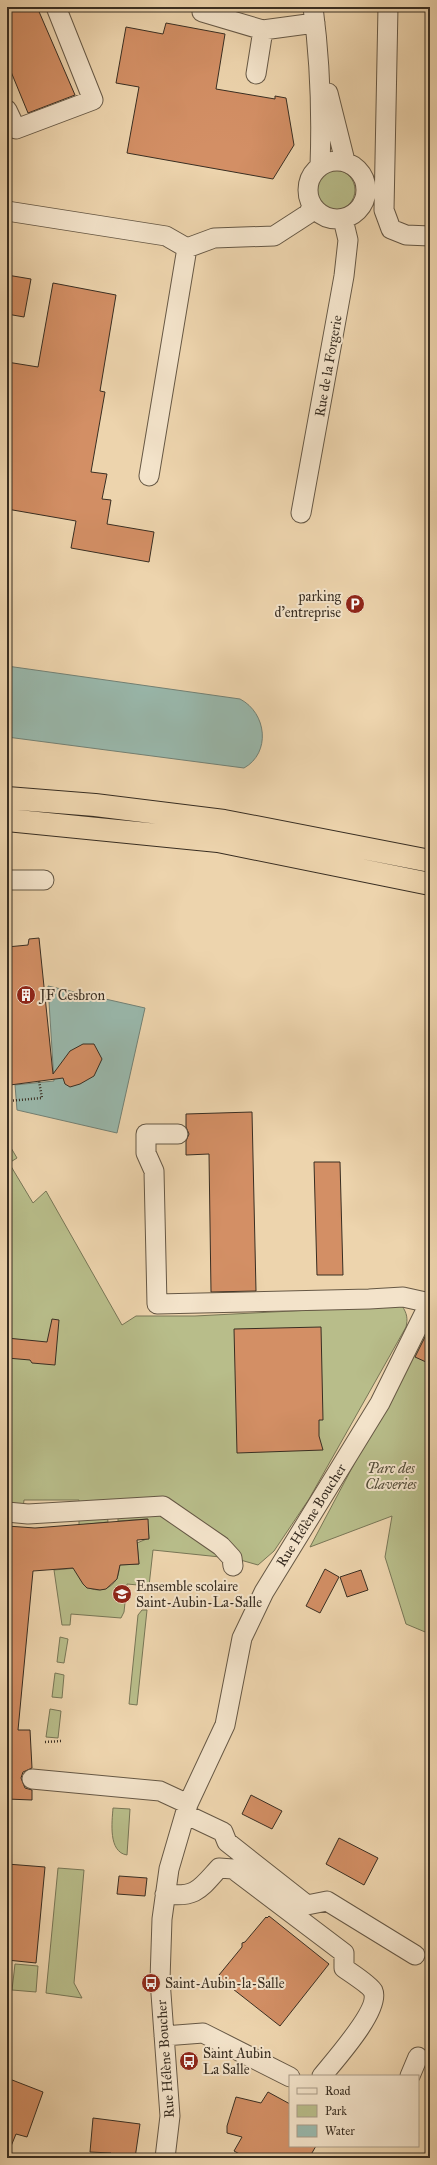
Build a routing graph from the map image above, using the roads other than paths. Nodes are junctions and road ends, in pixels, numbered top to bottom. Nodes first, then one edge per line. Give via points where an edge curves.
1 (56, 7) edge
2 (388, 7) edge
3 (202, 12) dead end
4 (314, 15) edge
5 (263, 30) junction
6 (320, 64) junction
7 (256, 74) dead end
8 (7, 110) edge
9 (345, 161) junction
10 (320, 166) junction
11 (365, 198) junction
12 (384, 205) junction
13 (312, 207) junction
14 (7, 212) edge
15 (343, 219) junction
16 (430, 236) edge
17 (187, 248) junction
18 (150, 476) dead end
19 (301, 513) dead end
20 (7, 798) edge
21 (7, 820) edge
22 (430, 861) edge
23 (7, 880) edge
24 (44, 880) dead end
25 (430, 884) edge
26 (178, 1134) dead end
27 (430, 1303) edge
28 (7, 1512) edge
29 (233, 1566) dead end
30 (32, 1778) dead end
31 (186, 1809) junction
32 (165, 1894) junction
33 (415, 1955) dead end
34 (164, 2036) junction
35 (418, 2057) dead end
36 (323, 2075) edge
37 (410, 2075) edge
38 (289, 2076) edge
39 (165, 2158) edge

1 - 8 street via 93,100 16,129
2 - 12 street
3 - 5 street
4 - 5 street
4 - 6 street
5 - 7 street
6 - 9 street
6 - 10 street
9 - 10 street via 332,160
9 - 11 street via 357,168 364,180
10 - 13 street via 312,174 307,185
11 - 12 street
11 - 15 street via 361,207 350,217
12 - 16 street via 391,229 406,235
13 - 15 street via 326,218
13 - 17 street via 308,214 274,236 214,238
14 - 17 street via 166,236
15 - 19 street, Rue de la Forgerie via 348,240 344,276
17 - 18 street
20 - 22 highway via 95,805 224,821
21 - 25 highway via 218,841
23 - 24 street
26 - 27 street via 146,1134 146,1153 154,1171 157,1304 403,1297
27 - 31 street, Rue Hélène Boucher via 382,1399 264,1592 242,1638 225,1725
28 - 29 street via 28,1514 162,1506 222,1546 232,1558
30 - 31 street via 160,1791
31 - 32 street, Rue Hélène Boucher via 169,1869
31 - 33 street via 223,1832 227,1842 307,1905 327,1901
32 - 34 street, Rue Hélène Boucher via 160,1972
32 - 36 street via 185,1896 195,1892 219,1868 233,1869 344,1953 344,1968 373,1990 375,1998 370,2014
34 - 38 street via 203,2033
34 - 39 street, Rue Hélène Boucher via 170,2116
35 - 37 street

